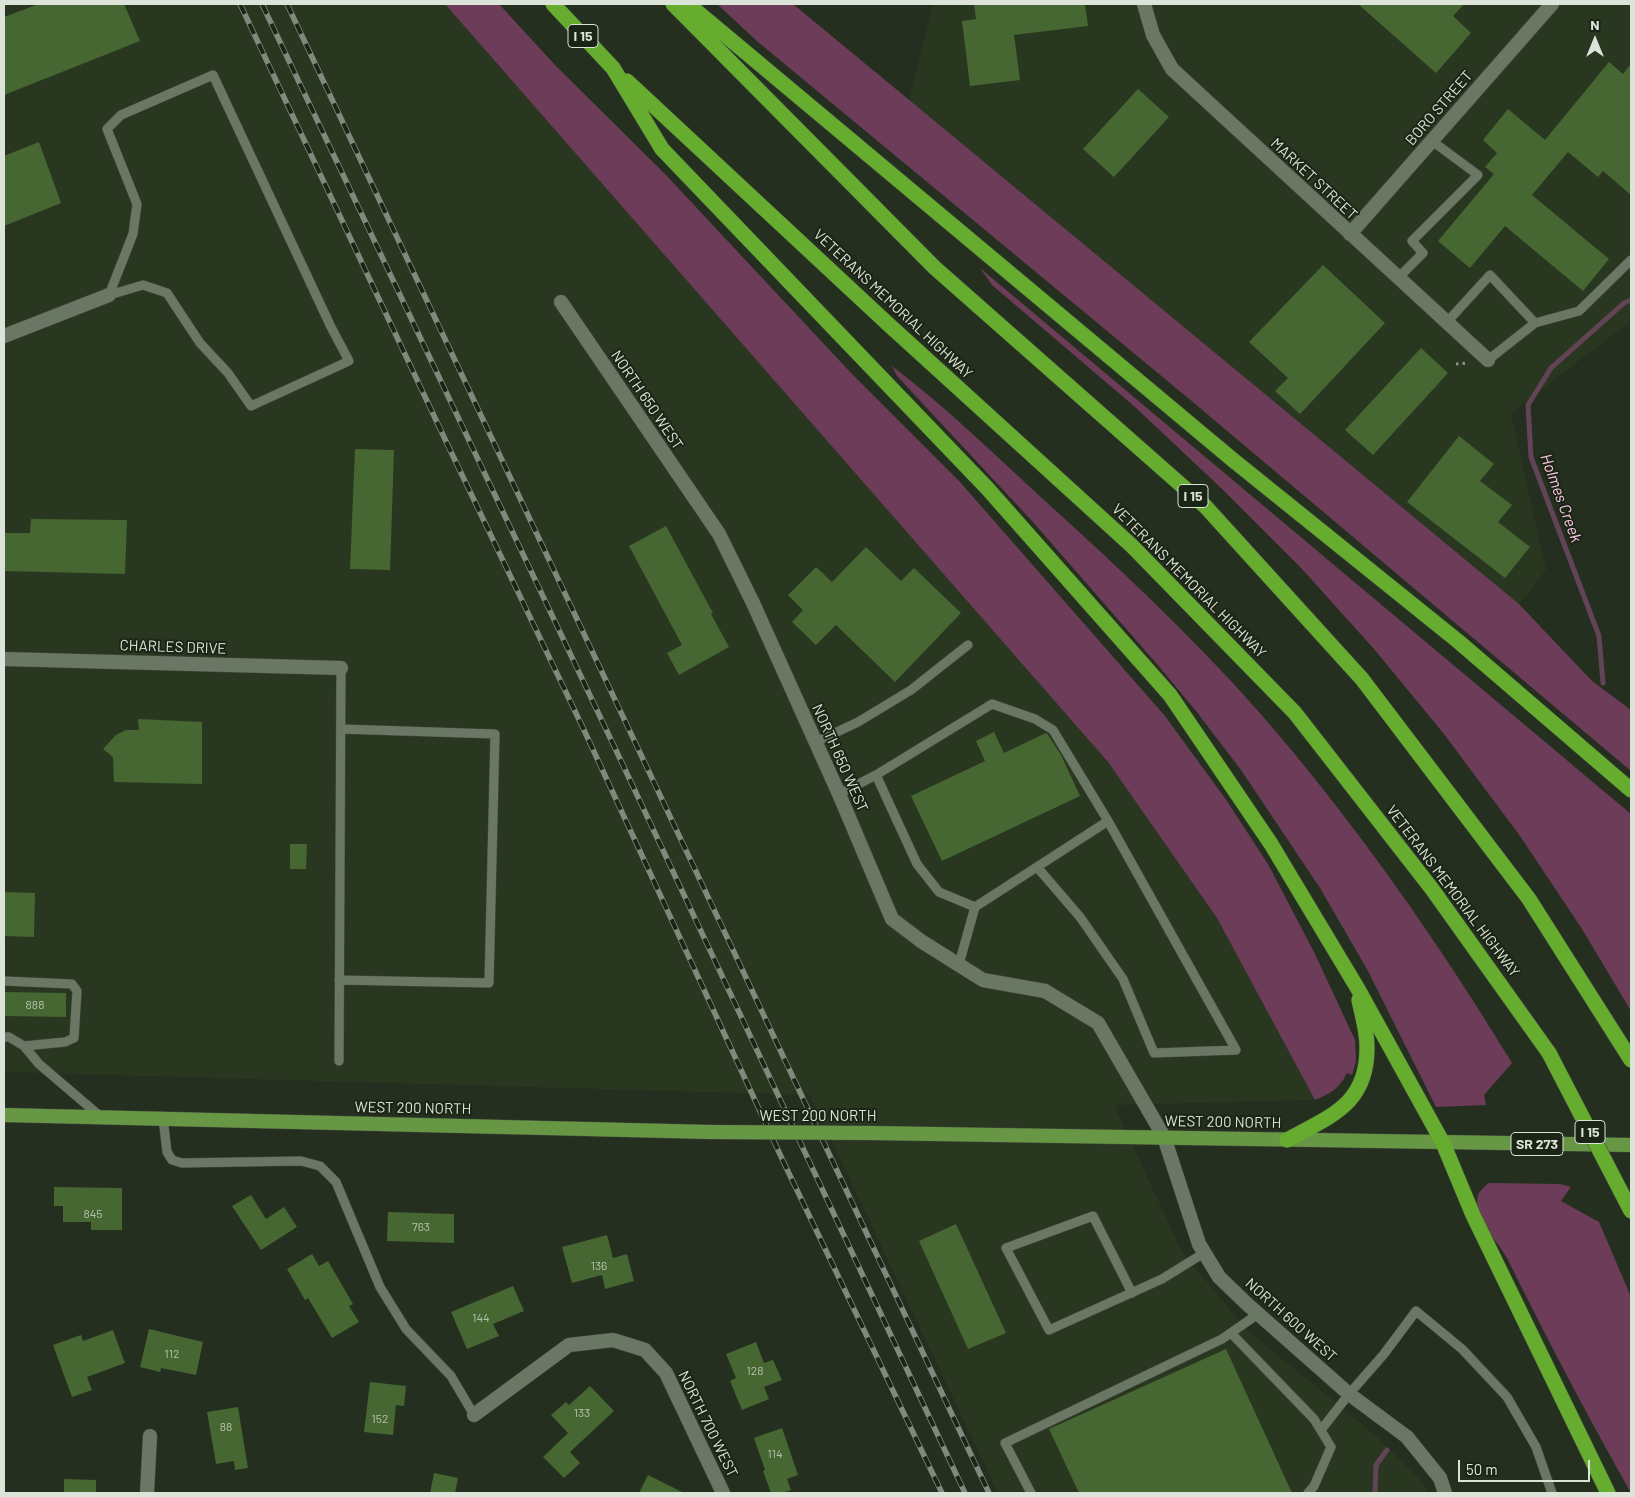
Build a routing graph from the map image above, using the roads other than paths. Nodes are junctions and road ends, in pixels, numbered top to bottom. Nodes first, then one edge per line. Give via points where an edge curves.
1 (553, 4) edge
2 (673, 4) edge
3 (688, 4) edge
4 (1144, 4) edge
5 (1552, 4) edge
6 (613, 68) junction
7 (1432, 141) junction
8 (1350, 234) junction
9 (1631, 260) edge
10 (1398, 278) junction
11 (109, 295) junction
12 (561, 302) dead end
13 (1447, 322) junction
14 (1534, 323) junction
15 (4, 336) edge
16 (1488, 360) joint
17 (968, 645) dead end
18 (4, 658) edge
19 (341, 668) joint
20 (341, 729) junction
21 (816, 742) junction
22 (876, 775) junction
23 (1631, 790) edge
24 (839, 794) junction
25 (1108, 821) junction
26 (1037, 867) junction
27 (974, 907) junction
28 (959, 964) junction
29 (339, 980) junction
30 (4, 981) edge
31 (1358, 989) junction
32 (4, 1037) edge
33 (24, 1046) junction
34 (1631, 1060) edge
35 (339, 1061) dead end
36 (4, 1115) edge
37 (101, 1117) junction
38 (163, 1118) junction
39 (1164, 1138) junction
40 (1287, 1140) junction
41 (1443, 1143) junction
42 (1631, 1145) edge
43 (1631, 1210) edge
44 (1204, 1253) junction
45 (1132, 1293) junction
46 (1258, 1314) junction
47 (1231, 1333) junction
48 (1350, 1394) junction
49 (474, 1414) joint
50 (1321, 1430) junction
51 (150, 1436) dead end
52 (147, 1493) edge
53 (723, 1493) edge
54 (1031, 1493) edge
55 (1308, 1493) edge
56 (1444, 1493) edge
57 (1552, 1493) edge
58 (1608, 1493) edge

1 - 6 highway, I 15
2 - 34 highway, I 15 via 934,267 1211,513 1362,679 1529,899
3 - 23 highway via 1233,460 1459,642
4 - 8 street, MARKET STREET via 1153,35 1172,69
5 - 7 street, BORO STREET
6 - 31 highway via 662,149 987,488 1170,695 1271,844
6 - 43 highway, VETERANS MEMORIAL HIGHWAY / I 15, bridge via 1132,546 1295,713 1432,889 1550,1053
7 - 8 street, BORO STREET
7 - 10 lane via 1478,175 1412,241 1423,253
8 - 10 street, MARKET STREET
9 - 14 lane via 1579,311
10 - 13 street, MARKET STREET
11 - 11 lane via 133,234 137,204 107,129 121,115 213,75 349,361 251,406 228,373 200,343 167,293 143,285
11 - 15 street
12 - 21 street, NORTH 650 WEST via 719,534
13 - 14 lane via 1490,275
13 - 16 street, MARKET STREET
14 - 16 lane
17 - 21 lane via 912,690
18 - 19 street, CHARLES DRIVE
19 - 20 lane
20 - 29 lane
20 - 29 lane via 495,734 490,983
21 - 24 street, NORTH 650 WEST
22 - 24 lane
22 - 25 lane via 992,704 1035,718 1053,730
22 - 27 lane via 917,864 939,892
24 - 28 street, NORTH 650 WEST via 892,919
25 - 26 lane
25 - 26 lane via 1236,1050 1154,1053 1122,979 1080,917
26 - 27 lane
27 - 28 lane
28 - 39 street, NORTH 650 WEST via 983,980 1044,991 1098,1023
29 - 35 lane
30 - 33 lane via 72,984 77,991 74,1038 65,1042
31 - 40 highway via 1367,1045 1366,1066 1360,1086 1353,1098 1336,1112
31 - 41 highway
32 - 33 lane
33 - 37 lane via 39,1064
36 - 37 main road, WEST 200 NORTH
37 - 38 main road, WEST 200 NORTH
38 - 39 main road, WEST 200 NORTH, bridge via 711,1132
38 - 49 lane via 167,1152 172,1160 301,1161 320,1166 336,1182 380,1287 406,1330 451,1376
39 - 40 main road, WEST 200 NORTH
39 - 44 street, NORTH 600 WEST
40 - 41 main road, WEST 200 NORTH
41 - 42 main road, WEST 200 NORTH / SR 273
41 - 58 highway via 1473,1215
44 - 45 lane
44 - 46 street, NORTH 600 WEST via 1219,1277
45 - 45 lane via 1049,1330 1006,1248 1093,1216
46 - 47 lane
46 - 48 street, NORTH 600 WEST
47 - 50 lane
47 - 54 lane via 1005,1442
48 - 50 lane
48 - 56 street, NORTH 600 WEST via 1407,1437 1440,1478
48 - 57 lane via 1416,1311 1462,1349 1507,1397 1536,1447
49 - 53 street, NORTH 700 WEST via 569,1345 613,1340 645,1350 666,1373
50 - 55 lane via 1331,1447
51 - 52 street

